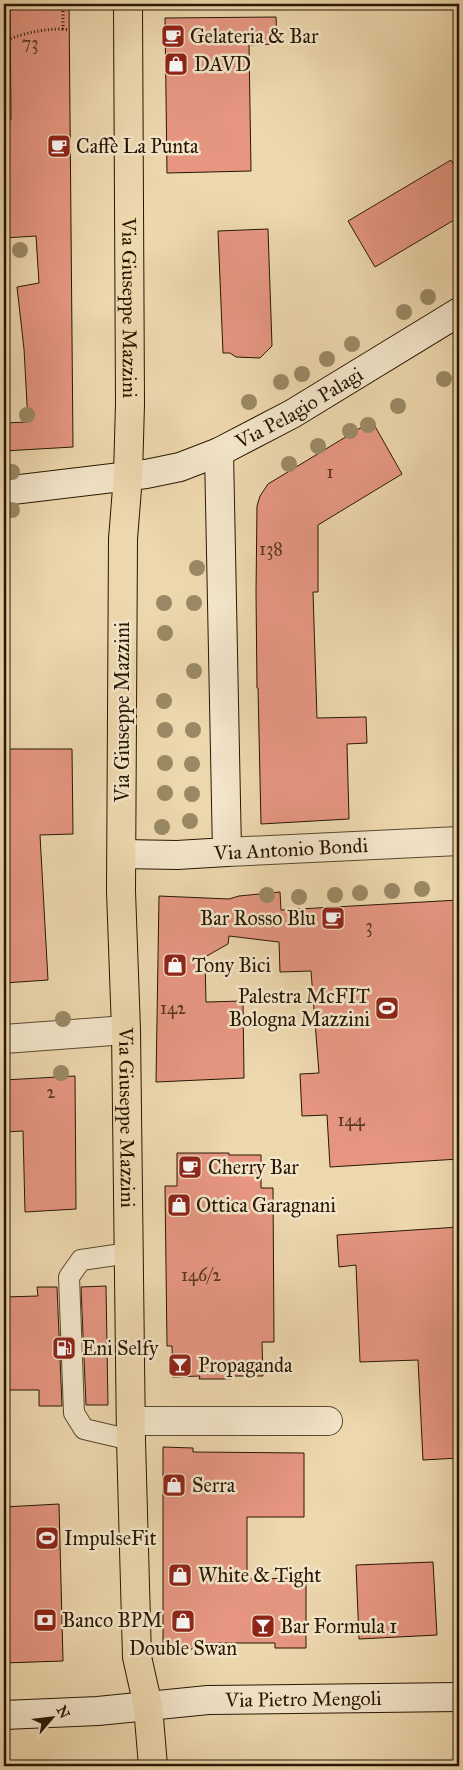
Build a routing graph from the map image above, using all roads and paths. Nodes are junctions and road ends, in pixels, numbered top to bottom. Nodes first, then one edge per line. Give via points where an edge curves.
1 (63, 4) edge
2 (128, 4) edge
3 (64, 29) junction
4 (70, 30) dead end
5 (4, 41) edge
6 (459, 312) edge
7 (219, 452) junction
8 (128, 476) junction
9 (4, 492) edge
10 (459, 841) edge
11 (227, 852) junction
12 (122, 854) junction
13 (126, 1030) junction
14 (4, 1039) edge
15 (129, 1253) junction
16 (328, 1421) dead end
17 (131, 1431) junction
18 (459, 1697) edge
19 (148, 1706) junction
20 (4, 1715) edge
21 (153, 1766) edge

1 - 3 path
2 - 8 main road, Via Giuseppe Mazzini
3 - 4 path
3 - 5 path via 42,30
6 - 7 street, Via Pelagio Palagi via 292,414
7 - 8 street, Via Pelagio Palagi via 180,467
7 - 11 street
8 - 9 street, Via Pelagio Palagi
8 - 12 main road, Via Giuseppe Mazzini via 123,539
10 - 11 street, Via Antonio Bondi
11 - 12 street, Via Antonio Bondi
12 - 13 main road, Via Giuseppe Mazzini
13 - 14 street
13 - 15 main road, Via Giuseppe Mazzini
15 - 17 main road, Via Giuseppe Mazzini
15 - 17 lane via 80,1260 69,1277 74,1413 84,1429
16 - 17 street
17 - 19 main road, Via Giuseppe Mazzini via 136,1657
18 - 19 street, Via Pietro Mengoli via 208,1700
19 - 20 street, Via Pietro Mengoli
19 - 21 main road, Via Giuseppe Mazzini

